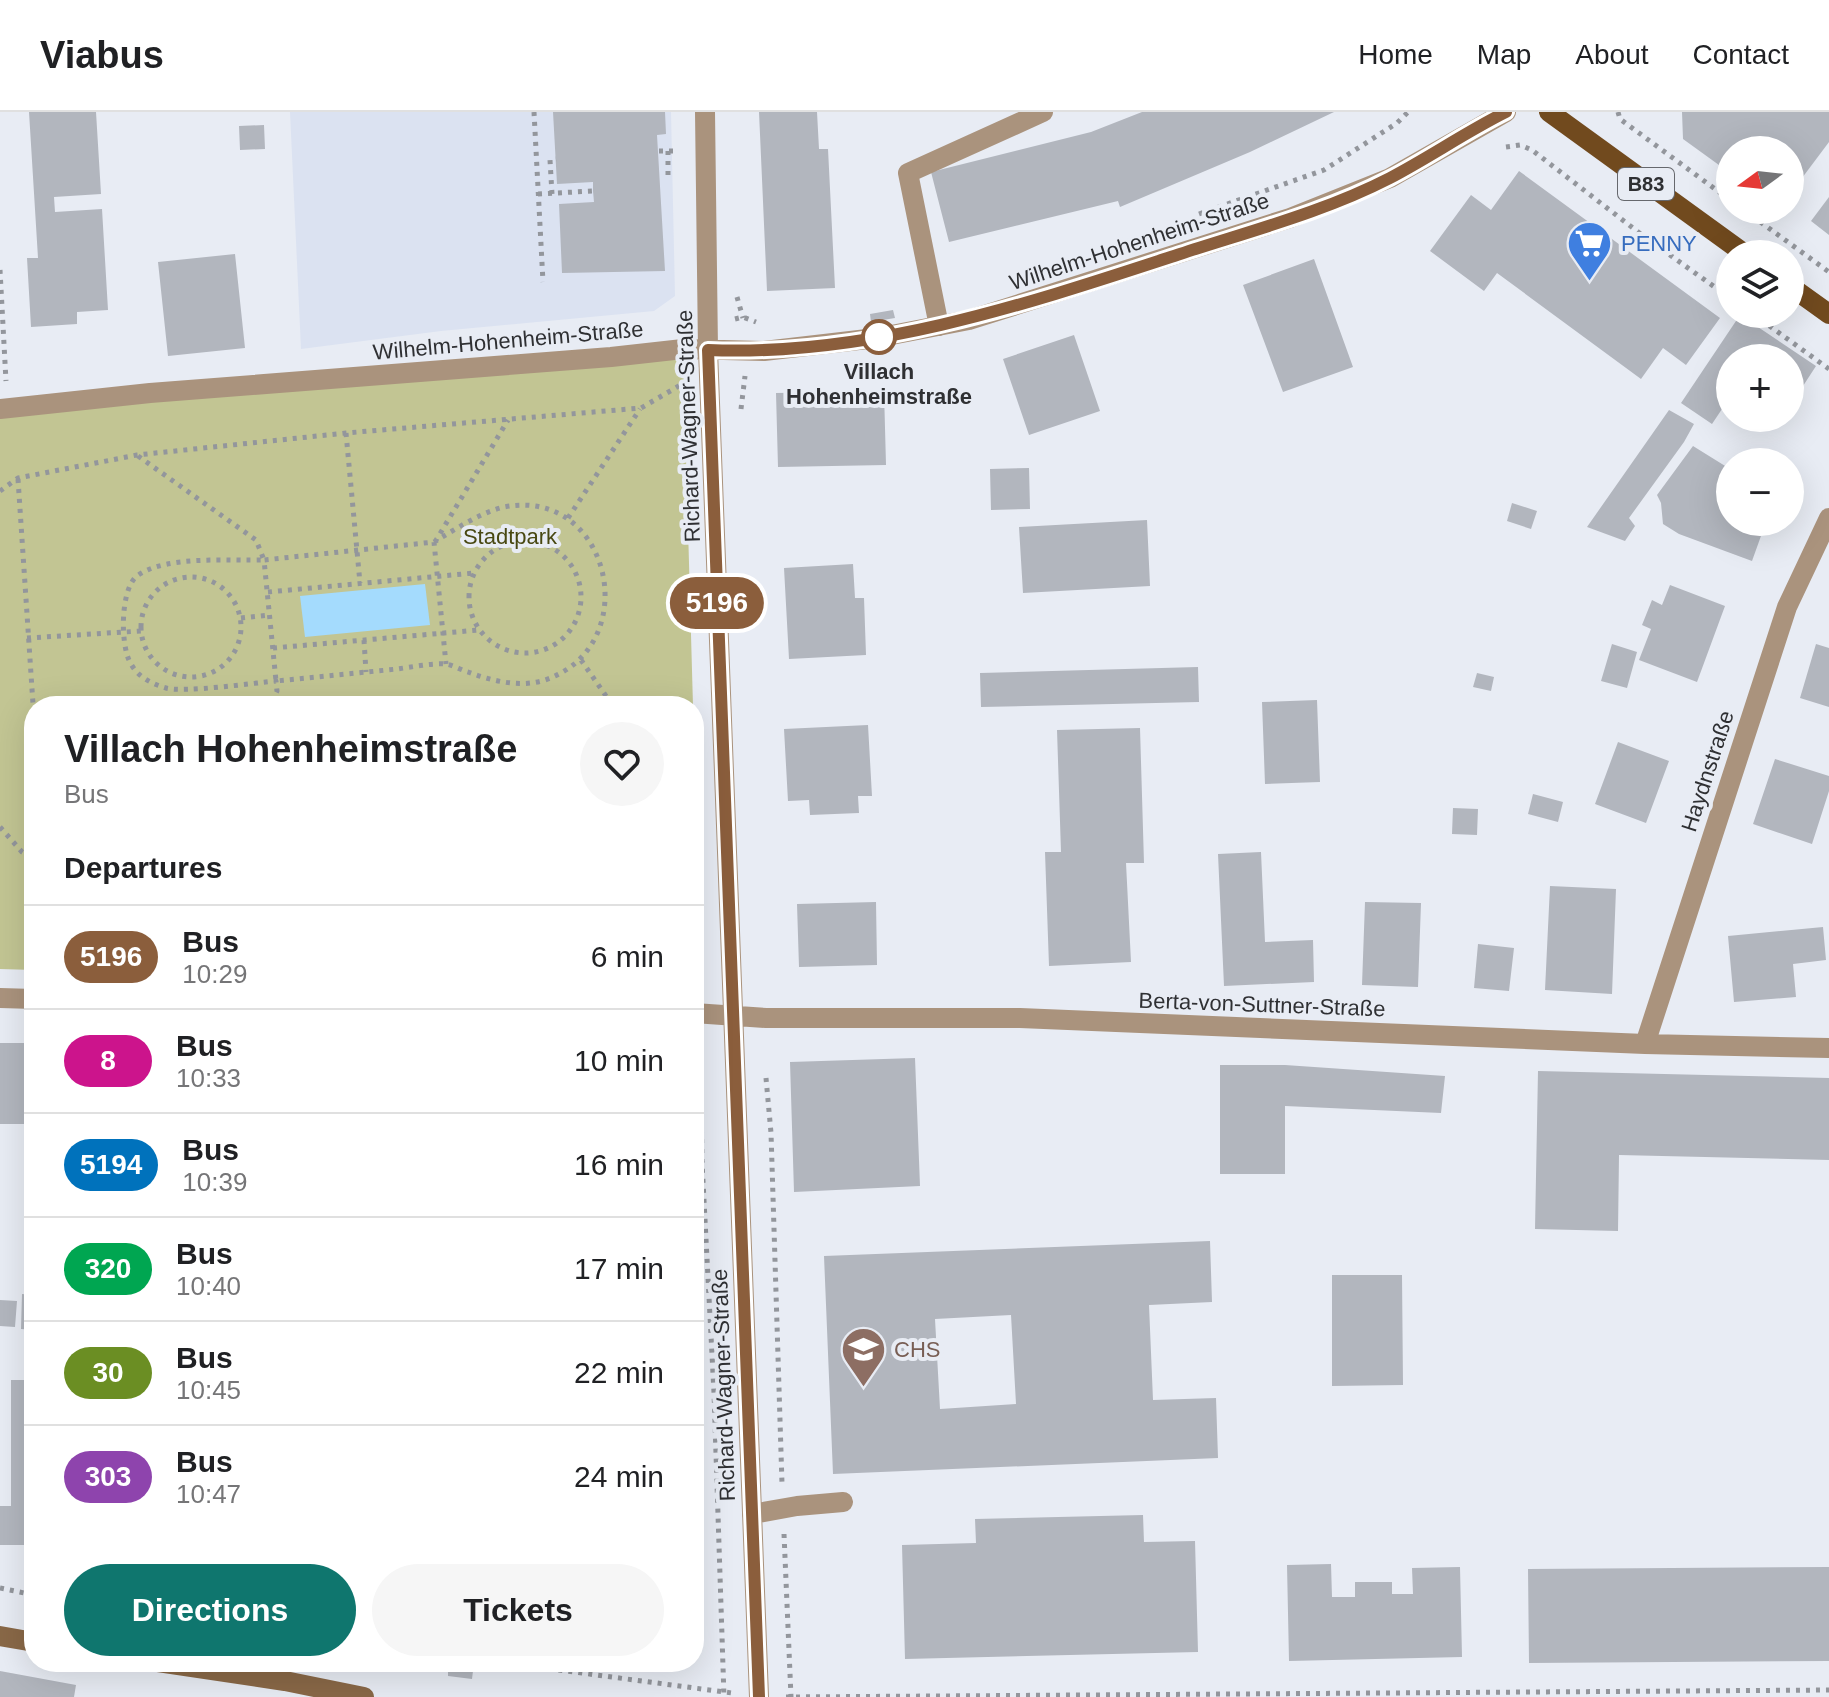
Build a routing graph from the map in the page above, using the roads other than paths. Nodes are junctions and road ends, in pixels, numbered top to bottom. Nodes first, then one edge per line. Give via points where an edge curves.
1 (705, 112) edge
2 (1043, 112) edge
3 (1506, 112) edge
4 (1549, 112) edge
5 (1726, 240) edge
6 (1804, 296) edge
7 (1829, 314) edge
8 (939, 326) junction
9 (708, 350) junction
10 (0, 409) edge
11 (1829, 518) edge
12 (0, 998) edge
13 (24, 999) edge
14 (704, 1013) edge
15 (733, 1014) junction
16 (1645, 1044) junction
17 (1829, 1048) edge
18 (843, 1502) dead end
19 (752, 1514) junction
20 (0, 1636) edge
21 (24, 1640) edge
22 (248, 1672) edge
23 (364, 1697) edge
24 (759, 1697) edge

1 - 9 street, Richard-Wagner-Straße
2 - 8 street via 908,173
3 - 8 street, Wilhelm-Hohenheim-Straße via 1390,178 1290,218
4 - 5 main road, B83
6 - 7 main road
8 - 9 street, Wilhelm-Hohenheim-Straße via 764,351
9 - 10 street, Wilhelm-Hohenheim-Straße
9 - 15 street, Richard-Wagner-Straße
11 - 16 street, Haydnstraße via 1787,607
12 - 13 street
14 - 15 street, Berta-von-Suttner-Straße
15 - 16 street, Berta-von-Suttner-Straße via 1020,1018
15 - 19 street, Richard-Wagner-Straße
16 - 17 street, Berta-von-Suttner-Straße
18 - 19 street
19 - 24 street, Richard-Wagner-Straße
20 - 21 street
22 - 23 street

